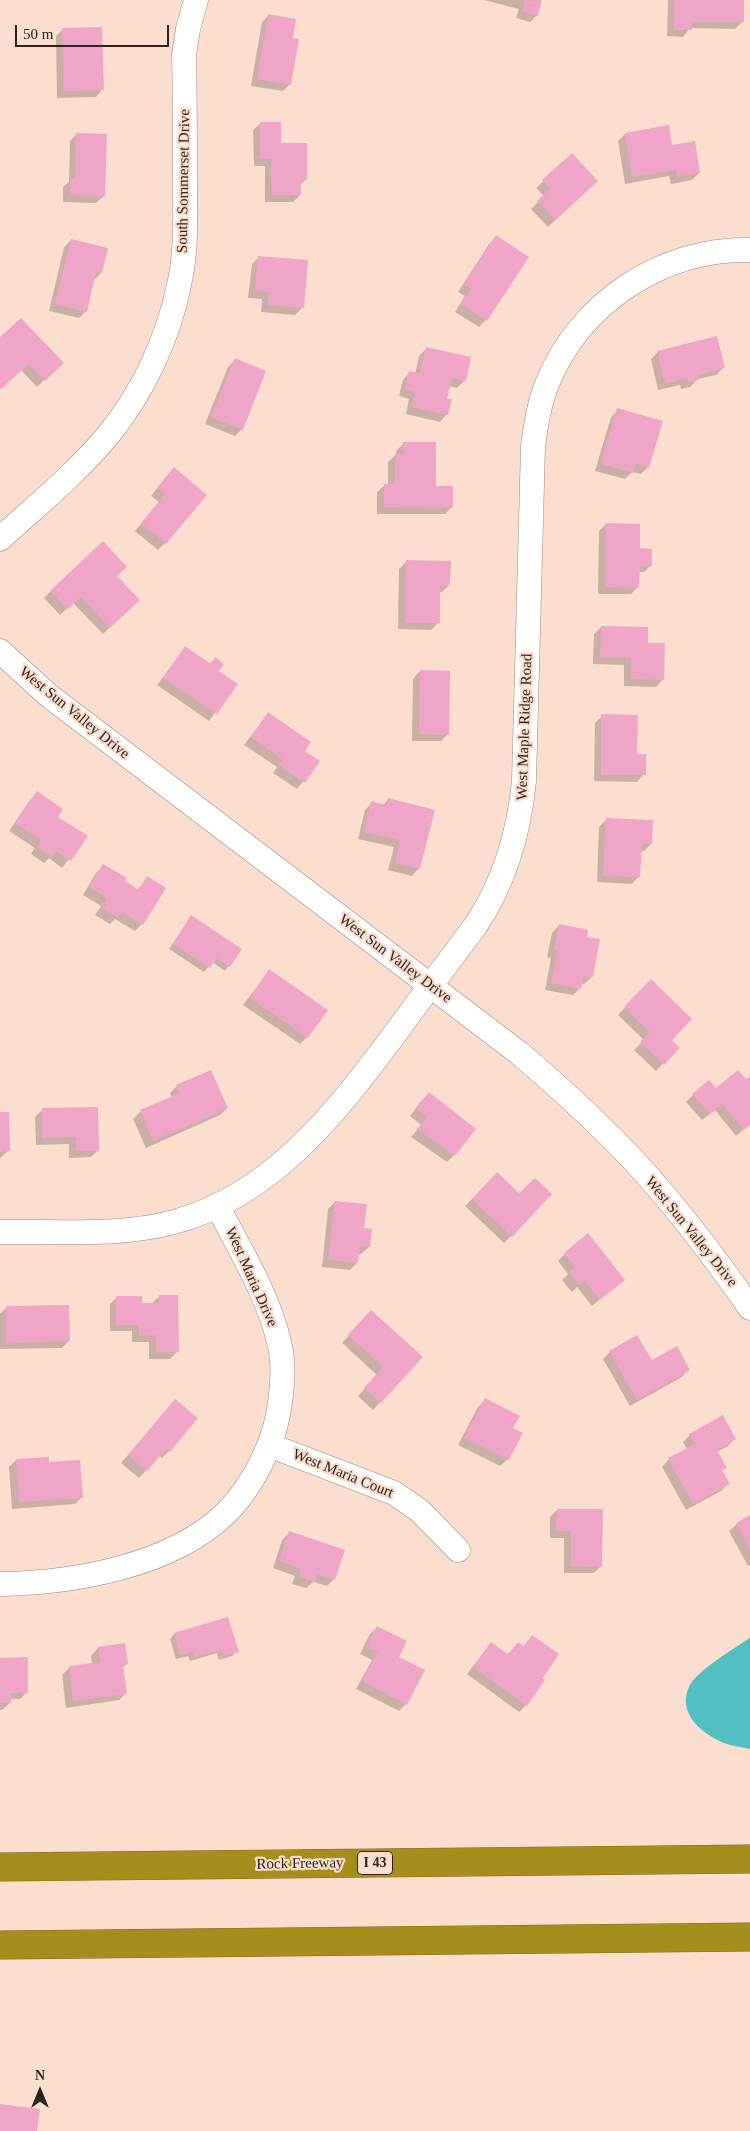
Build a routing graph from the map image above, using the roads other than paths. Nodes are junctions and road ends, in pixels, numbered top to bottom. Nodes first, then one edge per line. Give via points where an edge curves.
1 (196, 0) edge
2 (750, 250) edge
3 (0, 539) edge
4 (0, 651) edge
5 (430, 985) junction
6 (217, 1205) junction
7 (0, 1232) edge
8 (750, 1308) edge
9 (269, 1445) junction
10 (458, 1550) dead end
11 (0, 1584) edge
12 (750, 1859) edge
13 (0, 1867) edge
14 (750, 1937) edge
15 (0, 1945) edge

1 - 3 street, South Sommerset Drive via 184,55 185,241 179,285 167,329 153,364 109,434
2 - 5 street, West Maple Ridge Road via 700,254 674,262 650,272 614,295 582,327 547,384 533,446 522,810 511,855 489,906
4 - 5 street, West Sun Valley Drive via 48,695
5 - 6 street, West Maple Ridge Road via 361,1079 308,1141 261,1179
5 - 8 street, West Sun Valley Drive via 519,1053 616,1141 685,1220
6 - 7 street, West Maple Ridge Road via 175,1222 150,1227 106,1231
6 - 9 street, West Maria Drive via 270,1311 280,1348 282,1387 277,1425
9 - 10 street, West Maria Court via 394,1493 420,1511
9 - 11 street, West Maria Drive via 250,1484 226,1513 190,1540 139,1562 83,1578
12 - 13 highway, Rock Freeway / I 43
14 - 15 highway

